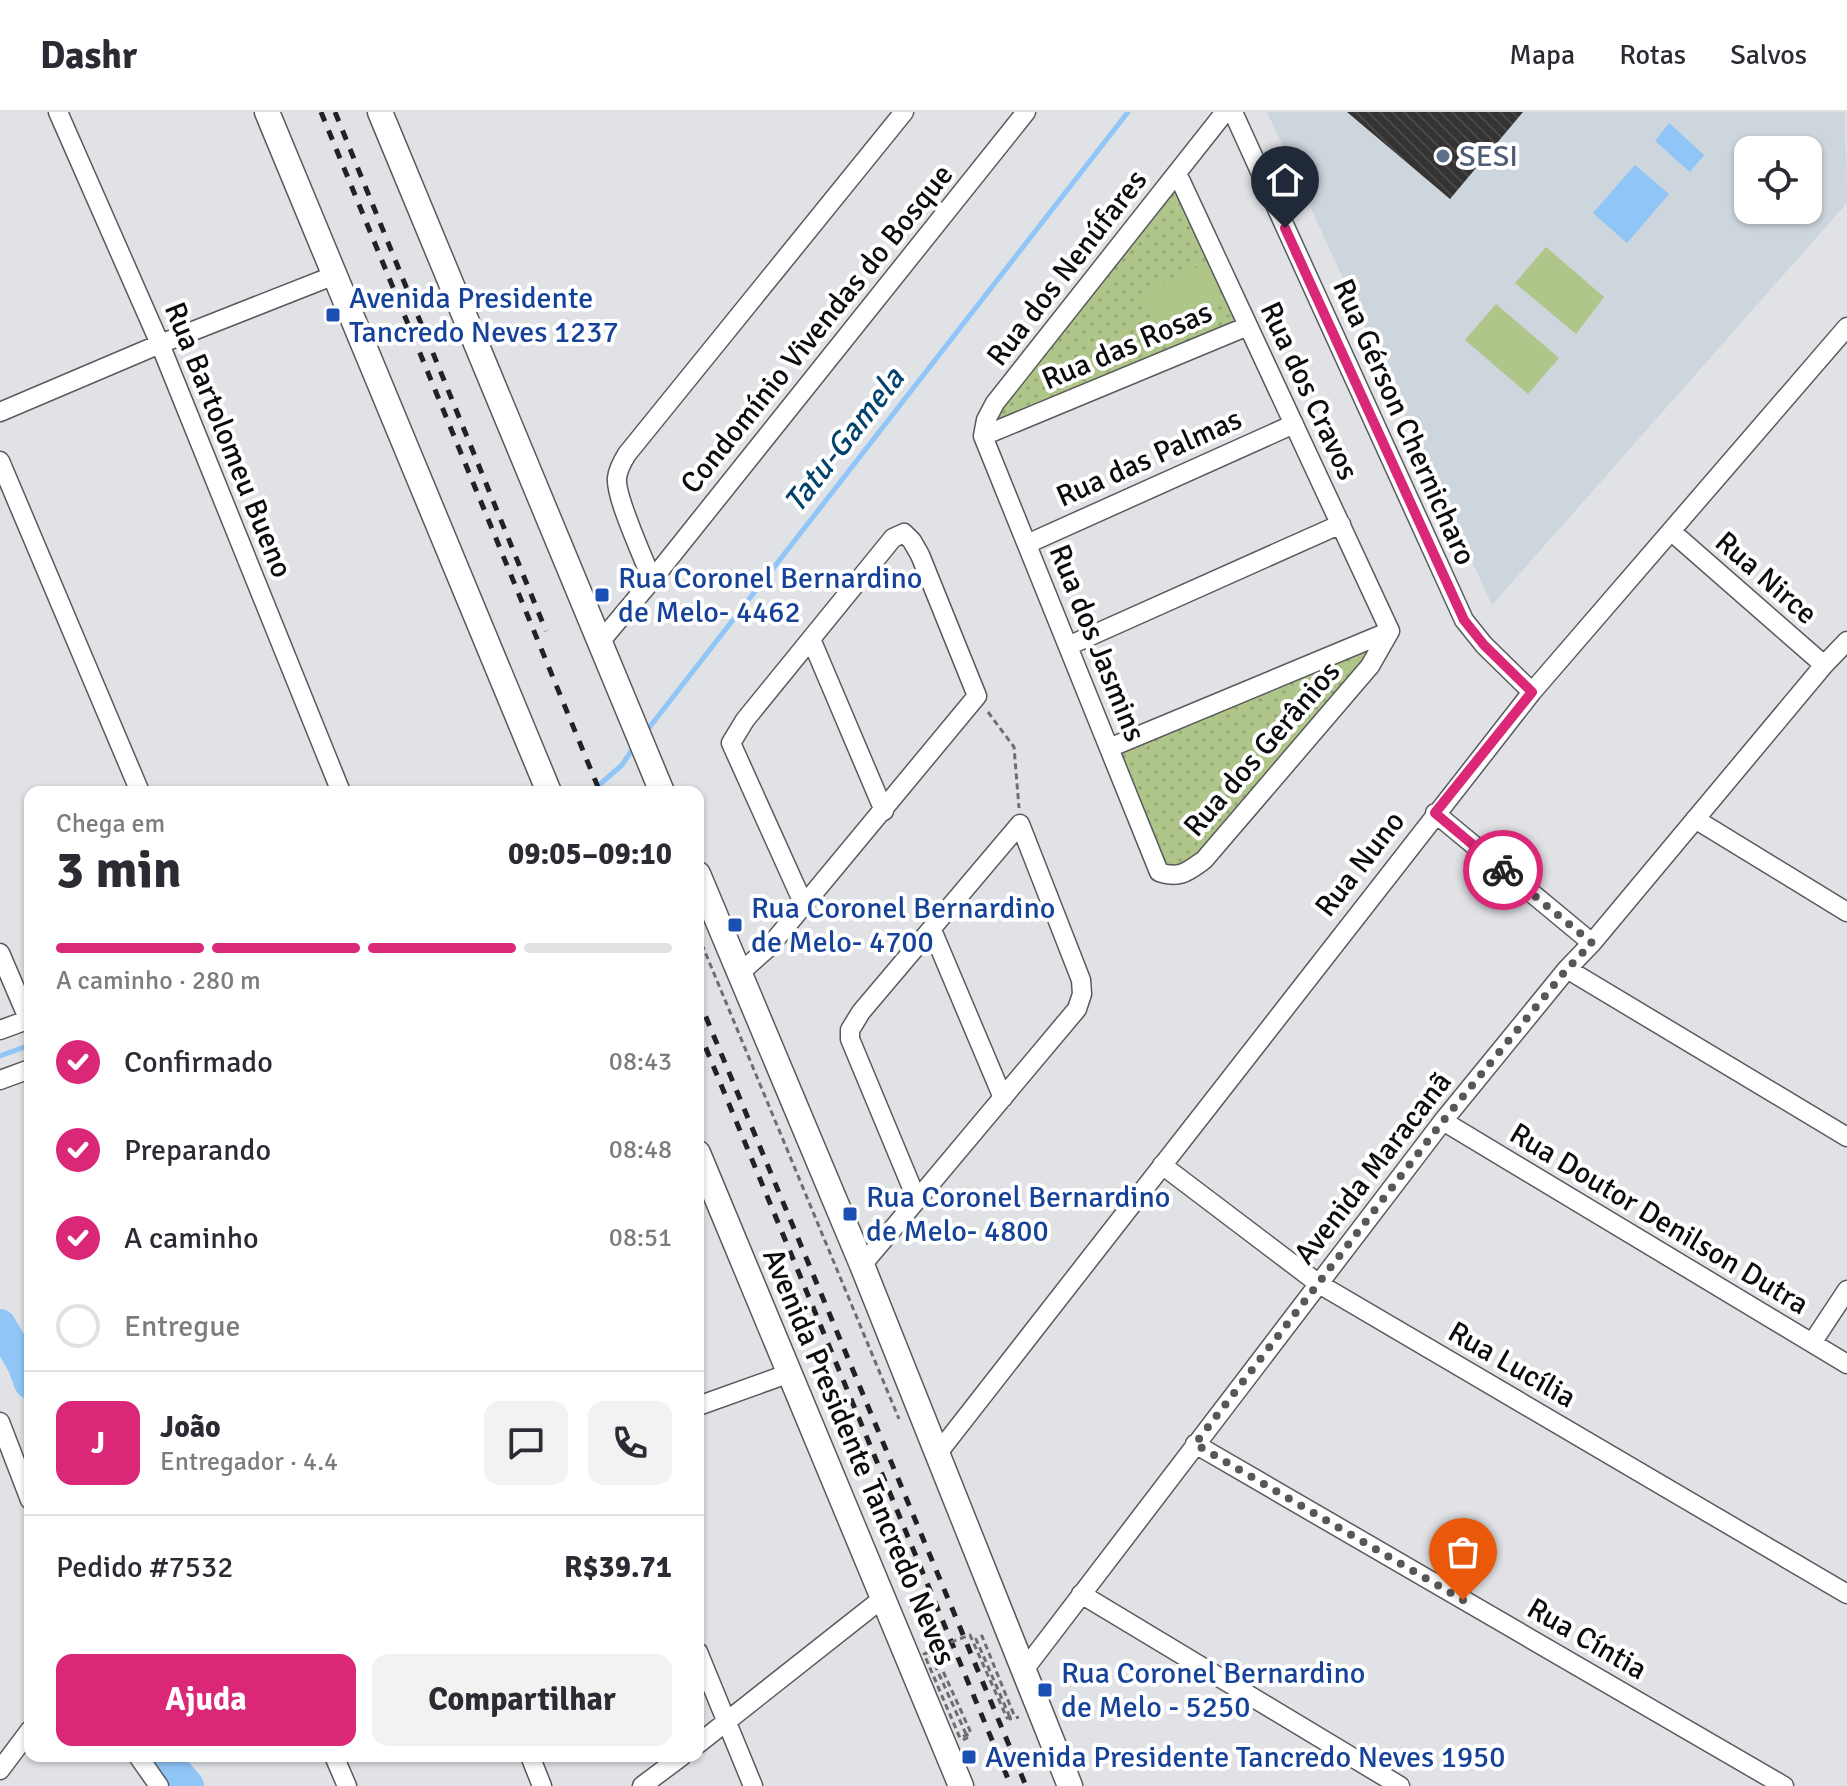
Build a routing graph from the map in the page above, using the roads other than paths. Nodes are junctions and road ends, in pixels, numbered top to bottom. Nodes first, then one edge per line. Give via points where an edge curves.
1 (58, 112) edge
2 (267, 112) edge
3 (380, 112) edge
4 (904, 112) edge
5 (1026, 112) edge
6 (1225, 112) edge
7 (1233, 112) edge
8 (1177, 173) junction
9 (335, 275) junction
10 (1248, 326) junction
11 (1847, 327) edge
12 (160, 344) junction
13 (0, 412) edge
14 (1294, 424) junction
15 (983, 436) junction
16 (0, 461) edge
17 (1341, 524) junction
18 (1672, 532) junction
19 (1027, 544) junction
20 (652, 580) junction
21 (1390, 631) junction
22 (811, 639) junction
23 (600, 642) junction
24 (1846, 642) edge
25 (1068, 646) junction
26 (1824, 665) junction
27 (1532, 692) junction
28 (1109, 748) junction
29 (137, 786) edge
30 (339, 786) edge
31 (547, 786) edge
32 (659, 786) edge
33 (884, 811) junction
34 (1435, 813) junction
35 (1695, 819) junction
36 (1159, 872) joint
37 (704, 888) edge
38 (804, 905) junction
39 (1847, 912) edge
40 (932, 930) junction
41 (1592, 943) junction
42 (0, 953) edge
43 (1567, 969) junction
44 (741, 972) junction
45 (24, 1008) edge
46 (24, 1022) edge
47 (0, 1030) edge
48 (24, 1071) edge
49 (0, 1080) edge
50 (1003, 1098) junction
51 (1443, 1121) junction
52 (1847, 1137) edge
53 (1162, 1165) junction
54 (704, 1167) edge
55 (917, 1200) junction
56 (862, 1265) junction
57 (1319, 1284) junction
58 (1847, 1290) edge
59 (1812, 1343) junction
60 (1847, 1364) edge
61 (790, 1373) junction
62 (704, 1404) edge
63 (2, 1435) edge
64 (1195, 1444) junction
65 (938, 1453) junction
66 (24, 1486) edge
67 (1081, 1594) junction
68 (1847, 1594) edge
69 (883, 1598) junction
70 (704, 1667) edge
71 (1024, 1670) junction
72 (727, 1723) junction
73 (24, 1738) edge
74 (704, 1740) edge
75 (142, 1762) edge
76 (337, 1762) edge
77 (532, 1762) edge
78 (674, 1762) edge
79 (0, 1770) edge
80 (159, 1786) edge
81 (347, 1786) edge
82 (542, 1786) edge
83 (642, 1786) edge
84 (753, 1786) edge
85 (961, 1786) edge
86 (1070, 1786) edge
87 (1400, 1786) edge
88 (1784, 1786) edge

1 - 12 street, Rua Bartolomeu Bueno
2 - 9 main road
3 - 23 main road
4 - 20 street via 619,468 621,498
5 - 20 street, Condomínio Vivendas do Bosque
6 - 8 street, Rua dos Nenúfares
7 - 27 street, Rua Gérson Chernicharo via 1464,620
8 - 10 street, Rua dos Cravos
8 - 15 street, Rua dos Nenúfares via 995,403
9 - 12 street
9 - 31 main road
10 - 14 street, Rua dos Cravos
10 - 15 street, Rua das Rosas
11 - 18 street, Rua Nuno
12 - 13 street
12 - 30 street, Rua Bartolomeu Bueno
14 - 17 street, Rua dos Cravos
14 - 19 street, Rua das Palmas
15 - 19 street, Rua dos Jasmins
16 - 29 street
17 - 21 street, Rua dos Cravos
17 - 25 street
18 - 26 street, Rua Nirce
18 - 27 street, Rua Nuno
19 - 25 street, Rua dos Jasmins
20 - 23 street, Condomínio Vivendas do Bosque
21 - 28 street
21 - 36 street, Rua dos Gerânios via 1370,666 1204,860 1172,877
22 - 33 street
22 - 33 street via 885,547 904,533 912,541 977,696
22 - 38 street via 731,743
23 - 32 main road
24 - 26 street, Avenida Maracanã
25 - 28 street, Rua dos Jasmins
26 - 35 street, Avenida Maracanã
27 - 34 street, Rua Nuno
28 - 36 street, Rua dos Jasmins
33 - 38 street
34 - 41 street
34 - 53 street, Rua Nuno
35 - 39 street
35 - 41 street, Avenida Maracanã
37 - 44 main road
38 - 44 street
40 - 50 street
40 - 50 street via 1020,824 1082,994 1077,1009
40 - 55 street via 850,1030
41 - 43 street, Avenida Maracanã
42 - 45 street
43 - 51 street, Avenida Maracanã
43 - 52 street
44 - 56 main road
46 - 47 street
48 - 49 street
50 - 55 street
51 - 57 street, Avenida Maracanã
51 - 59 street, Rua Doutor Denilson Dutra
53 - 57 street, Rua Lucília
53 - 65 street, Rua Nuno
54 - 61 main road, Avenida Presidente Tancredo Neves
55 - 56 street
56 - 65 main road
57 - 64 street, Avenida Maracanã
57 - 68 street, Rua Lucília
58 - 59 street
59 - 60 street, Rua Doutor Denilson Dutra
61 - 62 street
61 - 69 main road, Avenida Presidente Tancredo Neves
63 - 66 street
64 - 67 street, Avenida Maracanã
64 - 88 street, Rua Cíntia
65 - 71 main road
67 - 71 street, Avenida Maracanã
67 - 87 street
69 - 72 street
69 - 85 main road, Avenida Presidente Tancredo Neves
70 - 72 street
71 - 86 main road
72 - 74 street
72 - 84 street
73 - 79 street
75 - 80 street
76 - 81 street
77 - 82 street
78 - 83 street

